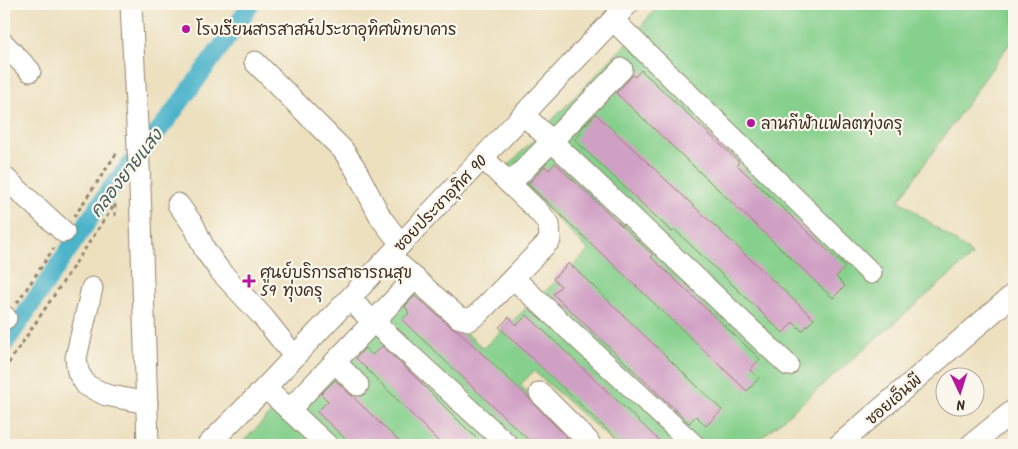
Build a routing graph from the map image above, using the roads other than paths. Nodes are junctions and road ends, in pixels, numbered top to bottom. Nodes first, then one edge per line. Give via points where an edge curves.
1 (131, 4) edge
2 (618, 10) edge
3 (4, 44) edge
4 (255, 62) dead end
5 (622, 70) dead end
6 (30, 71) dead end
7 (524, 115) junction
8 (552, 142) junction
9 (483, 158) junction
10 (4, 177) edge
11 (510, 184) junction
12 (178, 204) dead end
13 (64, 232) dead end
14 (395, 250) junction
15 (871, 273) dead end
16 (415, 278) junction
17 (513, 278) junction
18 (92, 288) dead end
19 (1014, 294) edge
20 (350, 299) junction
21 (374, 321) junction
22 (295, 357) junction
23 (334, 362) junction
24 (788, 365) dead end
25 (358, 385) dead end
26 (266, 388) junction
27 (540, 393) dead end
28 (146, 403) junction
29 (289, 410) junction
30 (1014, 410) edge
31 (148, 445) edge
32 (208, 445) edge
33 (327, 445) edge
34 (508, 445) edge
35 (590, 445) edge
36 (694, 445) edge
37 (840, 445) edge
38 (972, 445) edge

1 - 28 street
2 - 7 street, ซอยประชาอุทิศ 90
2 - 15 street
3 - 6 street
4 - 14 street via 343,150
5 - 8 street
7 - 8 street
7 - 9 street, ซอยประชาอุทิศ 90
8 - 11 street
8 - 24 street
9 - 11 street
9 - 14 street, ซอยประชาอุทิศ 90
10 - 13 street
11 - 17 street via 550,224 550,240
12 - 22 street via 220,271
14 - 16 street
14 - 20 street, ซอยประชาอุทิศ 90
16 - 17 street via 458,317 469,320
16 - 21 street
17 - 36 street
18 - 28 street via 76,358 78,372 86,385 106,395
19 - 37 street, ซอยเอ็นพี
20 - 21 street
20 - 22 street, ซอยประชาอุทิศ 90
21 - 23 street
21 - 34 street
22 - 26 street, ซอยประชาอุทิศ 90
23 - 25 street
23 - 29 street
26 - 29 street
26 - 32 street, ซอยประชาอุทิศ 90
27 - 35 street
28 - 31 street
29 - 33 street
30 - 38 street

